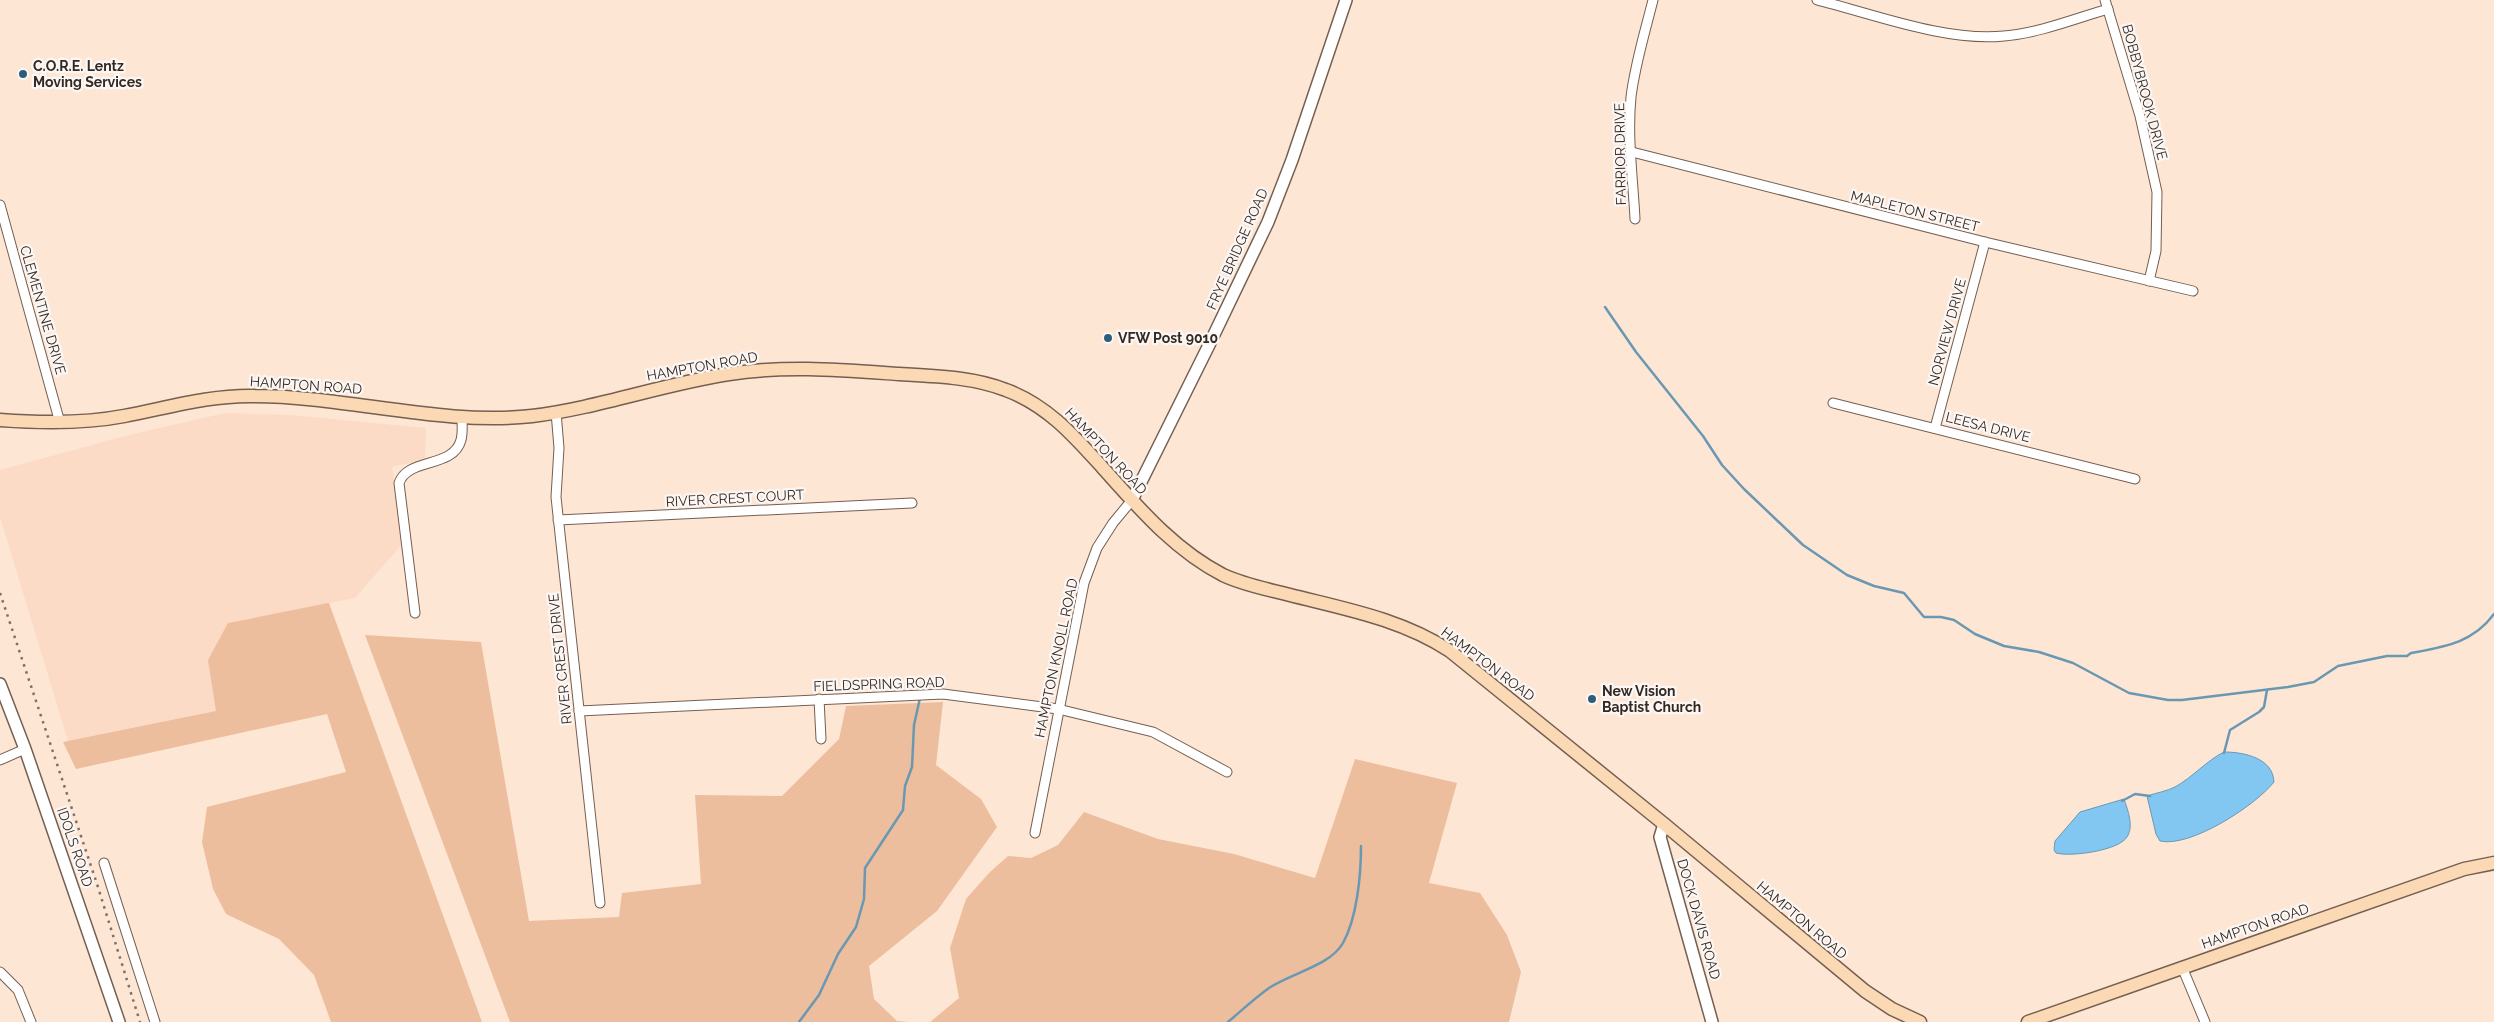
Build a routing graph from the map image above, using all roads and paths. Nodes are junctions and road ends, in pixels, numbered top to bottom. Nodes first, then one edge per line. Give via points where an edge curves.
1 (1346, 0) edge
2 (1653, 0) edge
3 (1817, 0) edge
4 (1851, 4) edge
5 (2107, 5) edge
6 (1632, 152) junction
7 (0, 206) edge
8 (1635, 219) dead end
9 (1984, 242) junction
10 (2149, 281) junction
11 (2193, 291) dead end
12 (1833, 403) dead end
13 (556, 412) junction
14 (462, 416) junction
15 (0, 420) edge
16 (60, 422) junction
17 (1936, 428) junction
18 (2135, 479) dead end
19 (1132, 500) junction
20 (912, 503) dead end
21 (558, 520) junction
22 (415, 613) dead end
23 (0, 684) edge
24 (819, 699) junction
25 (1058, 709) junction
26 (579, 711) junction
27 (821, 739) dead end
28 (25, 749) junction
29 (0, 760) edge
30 (1227, 772) dead end
31 (1664, 824) junction
32 (1035, 833) dead end
33 (104, 863) dead end
34 (2494, 863) edge
35 (600, 903) dead end
36 (2182, 967) junction
37 (0, 972) edge
38 (31, 1022) edge
39 (119, 1022) edge
40 (155, 1022) edge
41 (1712, 1022) edge
42 (1920, 1022) edge
43 (2028, 1022) edge
44 (2205, 1022) edge

1 - 19 street, FRYE BRIDGE ROAD via 1268,222
2 - 6 street, FARRIOR DRIVE via 1637,62 1632,97
3 - 4 street
4 - 5 street via 1937,31 1981,37 2029,32
5 - 10 street, BOBBYBROOK DRIVE via 2140,116 2157,192 2157,242
6 - 8 street, FARRIOR DRIVE
6 - 9 street, MAPLETON STREET
7 - 16 street, CLEMENTINE DRIVE
9 - 10 street, MAPLETON STREET
9 - 17 street, NORVIEW DRIVE
10 - 11 street, MAPLETON STREET
12 - 17 street, LEESA DRIVE
13 - 14 main road, HAMPTON ROAD via 511,418
13 - 19 main road, HAMPTON ROAD via 718,376 768,370 825,370 957,379 1008,390 1040,407 1075,437
13 - 21 street, RIVER CREST DRIVE
14 - 16 main road, HAMPTON ROAD via 325,400 238,396 202,399 123,416
14 - 22 street via 462,438 454,451 440,461 407,472 399,483
15 - 16 main road, HAMPTON ROAD
17 - 18 street, LEESA DRIVE
19 - 25 street, HAMPTON KNOLL ROAD via 1097,548 1084,583
19 - 31 main road, HAMPTON ROAD via 1177,544 1225,576 1249,585 1379,617 1432,640 1485,678
20 - 21 street, RIVER CREST COURT
21 - 26 street, RIVER CREST DRIVE
23 - 28 street, IDOLS ROAD
24 - 25 street, FIELDSPRING ROAD via 943,694
24 - 26 street, FIELDSPRING ROAD
24 - 27 street
25 - 30 street, FIELDSPRING ROAD via 1153,732
25 - 32 street, HAMPTON KNOLL ROAD
26 - 35 street, RIVER CREST DRIVE
28 - 29 street
28 - 39 street, IDOLS ROAD
31 - 41 street, DOCK DAVIS ROAD via 1660,837
31 - 42 main road, HAMPTON ROAD via 1865,991
33 - 40 street, IDOLS ROAD
34 - 36 main road, HAMPTON ROAD via 2464,869
36 - 43 main road, HAMPTON ROAD
36 - 44 street
37 - 38 street via 18,990

